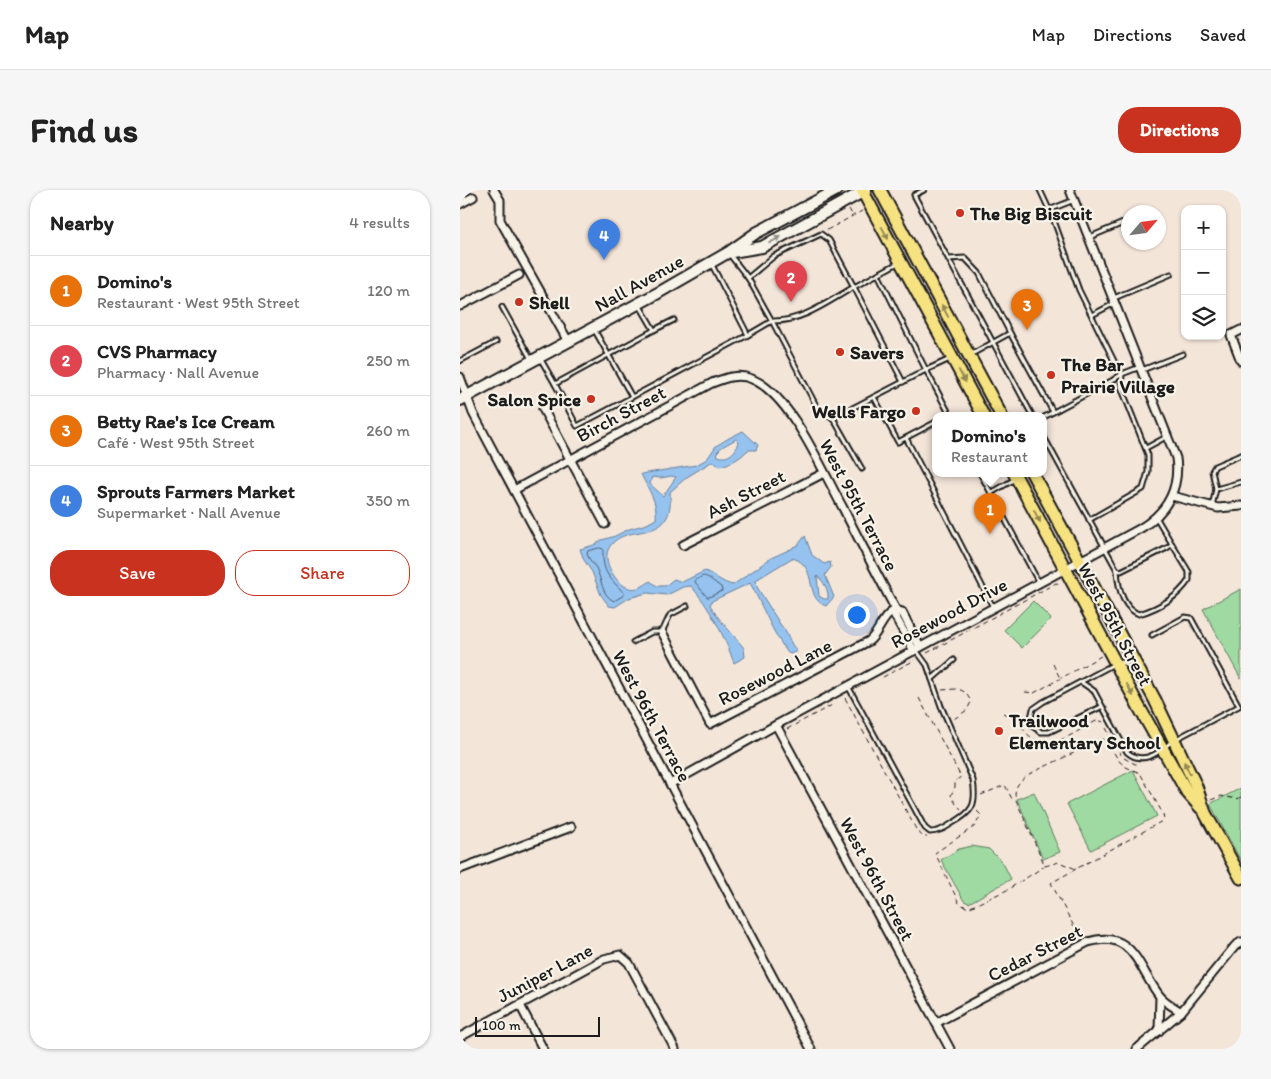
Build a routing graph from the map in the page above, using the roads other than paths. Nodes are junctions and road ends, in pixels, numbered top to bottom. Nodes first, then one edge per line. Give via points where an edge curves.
1 (494, 190) edge
2 (837, 190) edge
3 (880, 190) edge
4 (924, 190) edge
5 (1040, 190) edge
6 (1070, 190) edge
7 (863, 191) edge
8 (473, 197) dead end
9 (1074, 200) junction
10 (460, 204) edge
11 (1049, 210) junction
12 (1121, 224) edge
13 (1089, 237) junction
14 (728, 252) junction
15 (948, 259) junction
16 (711, 262) junction
17 (900, 262) junction
18 (878, 274) junction
19 (1172, 274) dead end
20 (519, 275) dead end
21 (748, 278) junction
22 (854, 287) junction
23 (1114, 300) junction
24 (639, 303) junction
25 (460, 306) edge
26 (502, 307) dead end
27 (1092, 315) junction
28 (674, 320) dead end
29 (772, 321) junction
30 (593, 328) junction
31 (654, 330) junction
32 (1241, 330) edge
33 (1010, 333) junction
34 (748, 335) junction
35 (568, 341) junction
36 (496, 342) dead end
37 (993, 342) junction
38 (1183, 354) dead end
39 (969, 355) junction
40 (608, 356) junction
41 (952, 358) junction
42 (536, 359) junction
43 (460, 361) edge
44 (1241, 362) edge
45 (1142, 369) junction
46 (926, 370) junction
47 (1122, 374) junction
48 (460, 377) edge
49 (747, 377) joint
50 (903, 382) junction
51 (555, 384) junction
52 (632, 397) junction
53 (464, 398) edge
54 (874, 398) junction
55 (544, 409) dead end
56 (948, 412) edge
57 (981, 412) edge
58 (999, 412) edge
59 (1030, 412) edge
60 (1053, 412) junction
61 (1047, 415) edge
62 (833, 418) junction
63 (932, 424) edge
64 (1168, 436) junction
65 (906, 438) junction
66 (1047, 443) edge
67 (1146, 448) junction
68 (1241, 455) edge
69 (570, 460) junction
70 (862, 468) dead end
71 (824, 473) junction
72 (982, 477) edge
73 (1013, 477) edge
74 (1017, 477) edge
75 (1034, 477) edge
76 (1241, 482) edge
77 (1216, 488) junction
78 (514, 490) junction
79 (990, 493) junction
80 (1172, 496) junction
81 (1241, 506) edge
82 (1212, 507) junction
83 (1156, 517) junction
84 (1089, 520) junction
85 (605, 524) dead end
86 (683, 544) dead end
87 (1172, 544) junction
88 (1105, 548) junction
89 (1080, 561) junction
90 (1066, 569) junction
91 (1119, 571) junction
92 (1039, 583) junction
93 (687, 606) dead end
94 (994, 608) junction
95 (896, 610) junction
96 (662, 632) junction
97 (1152, 635) dead end
98 (633, 642) dead end
99 (917, 649) junction
100 (954, 660) dead end
101 (1116, 663) junction
102 (1140, 671) junction
103 (932, 679) junction
104 (1081, 682) junction
105 (848, 686) junction
106 (1240, 706) edge
107 (1101, 707) junction
108 (776, 725) junction
109 (1174, 740) junction
110 (1163, 750) junction
111 (670, 784) junction
112 (1206, 813) junction
113 (571, 828) dead end
114 (460, 870) edge
115 (1241, 878) edge
116 (1241, 942) edge
117 (1160, 997) junction
118 (520, 1005) junction
119 (1181, 1012) junction
120 (936, 1023) junction
121 (1159, 1031) junction
122 (460, 1037) edge
123 (543, 1049) edge
124 (675, 1049) edge
125 (811, 1049) edge
126 (950, 1049) edge
127 (1137, 1049) edge

1 - 35 street via 500,200 500,220
2 - 14 main road, Nall Avenue via 756,233
39 -> 3 main road
4 - 15 lane via 914,196
5 - 11 lane
6 - 9 street
14 -> 7 main road, Nall Avenue via 762,247
7 -> 17 main road
8 - 10 street
9 - 11 lane
9 - 13 street
11 - 27 lane
12 - 13 lane
13 - 23 street
14 - 16 main road, Nall Avenue
14 - 21 lane
15 - 33 lane via 966,258 979,273
15 - 37 lane
16 - 24 main road, Nall Avenue
16 - 34 lane
17 - 18 lane
17 - 41 main road
18 - 22 lane
18 - 46 lane
19 - 23 lane
20 - 25 street
21 - 22 lane via 774,256 821,234 829,240
21 - 29 lane
22 - 29 lane via 800,317 783,322
22 - 50 lane
23 - 27 lane
23 - 45 street
24 - 30 main road, Nall Avenue
24 - 31 lane
26 - 42 lane
27 - 47 lane
28 - 31 lane
29 - 34 lane
29 - 62 lane via 820,413
30 - 35 main road, Nall Avenue
30 - 40 lane
31 - 40 lane
32 - 44 street via 1230,335
33 - 37 lane
33 - 60 lane
34 - 52 lane
35 - 42 main road, Nall Avenue
36 - 43 lane
37 - 39 lane
37 - 59 lane
38 - 45 lane
39 - 58 main road
40 - 51 lane
40 - 52 lane
41 - 46 lane
41 -> 57 main road
42 - 51 lane
42 - 53 main road, Nall Avenue
45 - 47 lane
45 - 64 street
46 - 50 lane
46 - 56 lane
47 - 60 lane
47 - 67 lane via 1121,387
48 - 53 street, West 96th Terrace
49 - 69 street, Birch Street via 730,377 712,383
49 - 71 street, West 95th Terrace via 760,383 779,400 799,426
50 - 54 lane
51 - 52 lane via 577,426
53 - 78 street, West 96th Terrace
54 - 62 lane
54 - 65 lane via 898,442
55 - 69 street
60 - 61 lane
62 - 70 lane
63 - 65 lane
64 - 67 lane
64 - 80 street via 1177,466
65 - 94 lane
66 - 84 lane
67 - 84 lane via 1148,472 1143,489
68 - 77 lane via 1215,466 1212,471
69 - 78 street, Birch Street
69 - 85 street
71 - 86 street, Ash Street
71 - 95 street, West 95th Terrace
72 - 79 lane
73 - 79 lane
74 -> 90 main road, West 95th Street
75 - 89 main road, West 95th Street
76 - 77 lane
77 - 82 lane
78 - 111 street, West 96th Terrace
79 - 92 lane
80 - 82 street
80 - 83 street, Rosewood Drive
81 - 82 street
83 - 87 lane
83 - 88 street, Rosewood Drive
84 - 88 lane
87 - 91 lane
87 - 91 lane via 1189,572 1190,580 1165,604 1139,614 1132,611 1118,586
88 - 89 street, Rosewood Drive
88 - 91 lane
89 - 90 street, Rosewood Drive
89 - 102 main road, West 95th Street
90 - 92 street, Rosewood Drive
90 - 101 main road, West 95th Street
92 - 94 street, Rosewood Drive
93 - 96 lane via 670,615
94 - 99 street, Rosewood Drive
95 - 96 street, Rosewood Lane via 886,616 869,641 710,724
95 - 99 street, West 95th Terrace via 902,612
96 - 98 lane via 652,632
97 - 106 lane via 1186,617 1191,618
99 - 103 lane
99 - 105 street, Rosewood Drive
100 - 103 lane
101 - 102 lane via 1122,662
101 - 104 lane
101 -> 110 main road, West 95th Street
102 - 109 main road, West 95th Street
103 - 105 lane via 973,780 975,793 967,814 935,832 924,828
104 - 107 lane via 1094,691
104 - 107 lane via 1033,709 1032,726 1041,732 1049,732
105 - 108 street, Rosewood Drive
106 - 109 lane
107 - 110 lane via 1127,752 1136,759
108 - 111 street, Rosewood Drive
108 - 120 street, West 96th Street
109 - 110 lane
112 -> 109 main road, West 95th Street
110 - 112 main road, West 95th Street via 1187,792
111 - 125 street, West 96th Terrace
112 - 115 main road, West 95th Street
113 - 114 street
116 - 119 street
117 - 119 street, Cedar Street
117 - 120 street, Cedar Street via 1127,946 1118,941 1097,939
117 - 121 street
118 - 122 street, Juniper Lane
118 - 123 street
118 - 124 street, Juniper Lane via 604,960 620,955 629,963
119 - 121 street
120 - 126 street, West 96th Street
121 - 127 street

